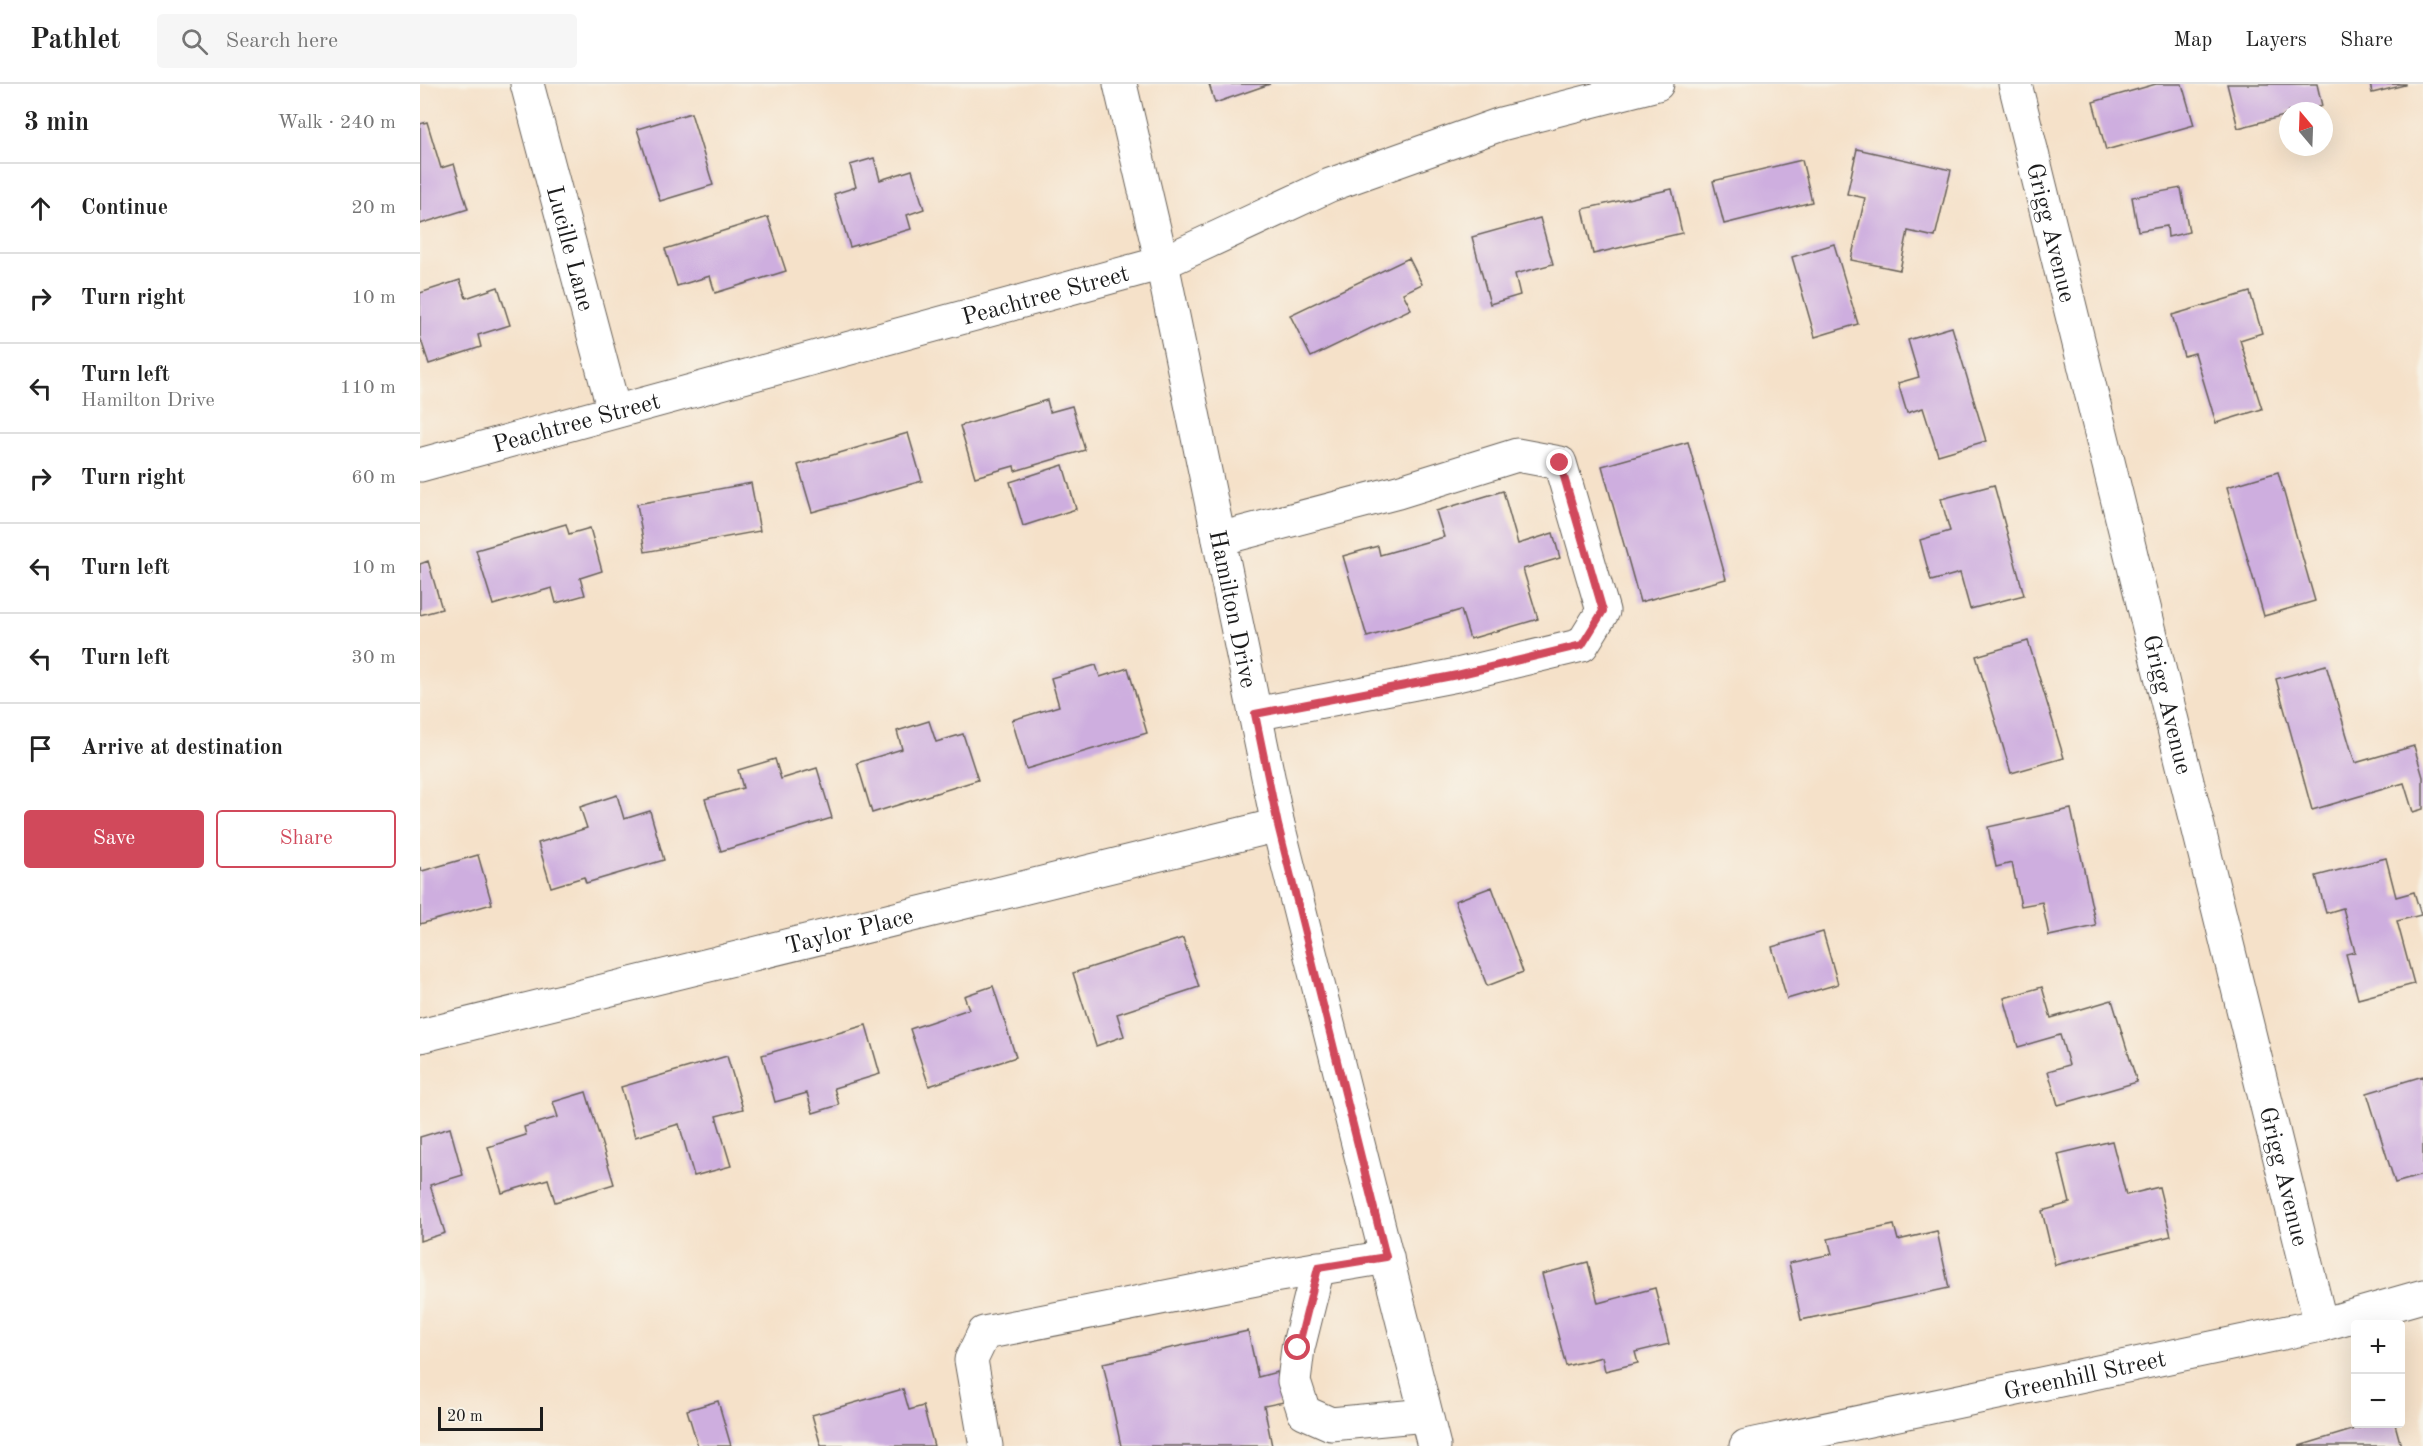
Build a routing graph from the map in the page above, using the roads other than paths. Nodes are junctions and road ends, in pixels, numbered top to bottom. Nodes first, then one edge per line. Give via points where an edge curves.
1 (527, 84) edge
2 (1120, 84) edge
3 (1657, 84) edge
4 (2015, 84) edge
5 (1162, 263) junction
6 (614, 411) junction
7 (420, 465) edge
8 (1219, 539) junction
9 (1255, 714) junction
10 (1278, 825) junction
11 (420, 1036) edge
12 (1386, 1257) junction
13 (1318, 1268) junction
14 (2423, 1296) edge
15 (2321, 1325) junction
16 (1430, 1431) edge
17 (986, 1446) edge
18 (1746, 1446) edge

1 - 6 street, Lucille Lane
2 - 5 street, Hamilton Drive
3 - 5 street, Peachtree Street via 1501,124 1330,185
4 - 15 street, Grigg Avenue
5 - 6 street, Peachtree Street
5 - 8 street, Hamilton Drive
6 - 7 street, Peachtree Street
8 - 9 street, Hamilton Drive
8 - 9 street via 1398,492 1517,455 1560,463 1603,611 1582,645 1457,675
9 - 10 street, Hamilton Drive
10 - 11 street, Taylor Place
10 - 12 street, Hamilton Drive
12 - 13 street
12 - 16 street, Hamilton Drive
13 - 16 street via 1294,1381 1304,1412 1331,1424
13 - 17 street via 984,1332 971,1360
14 - 15 street, Greenhill Street
15 - 18 street, Greenhill Street

